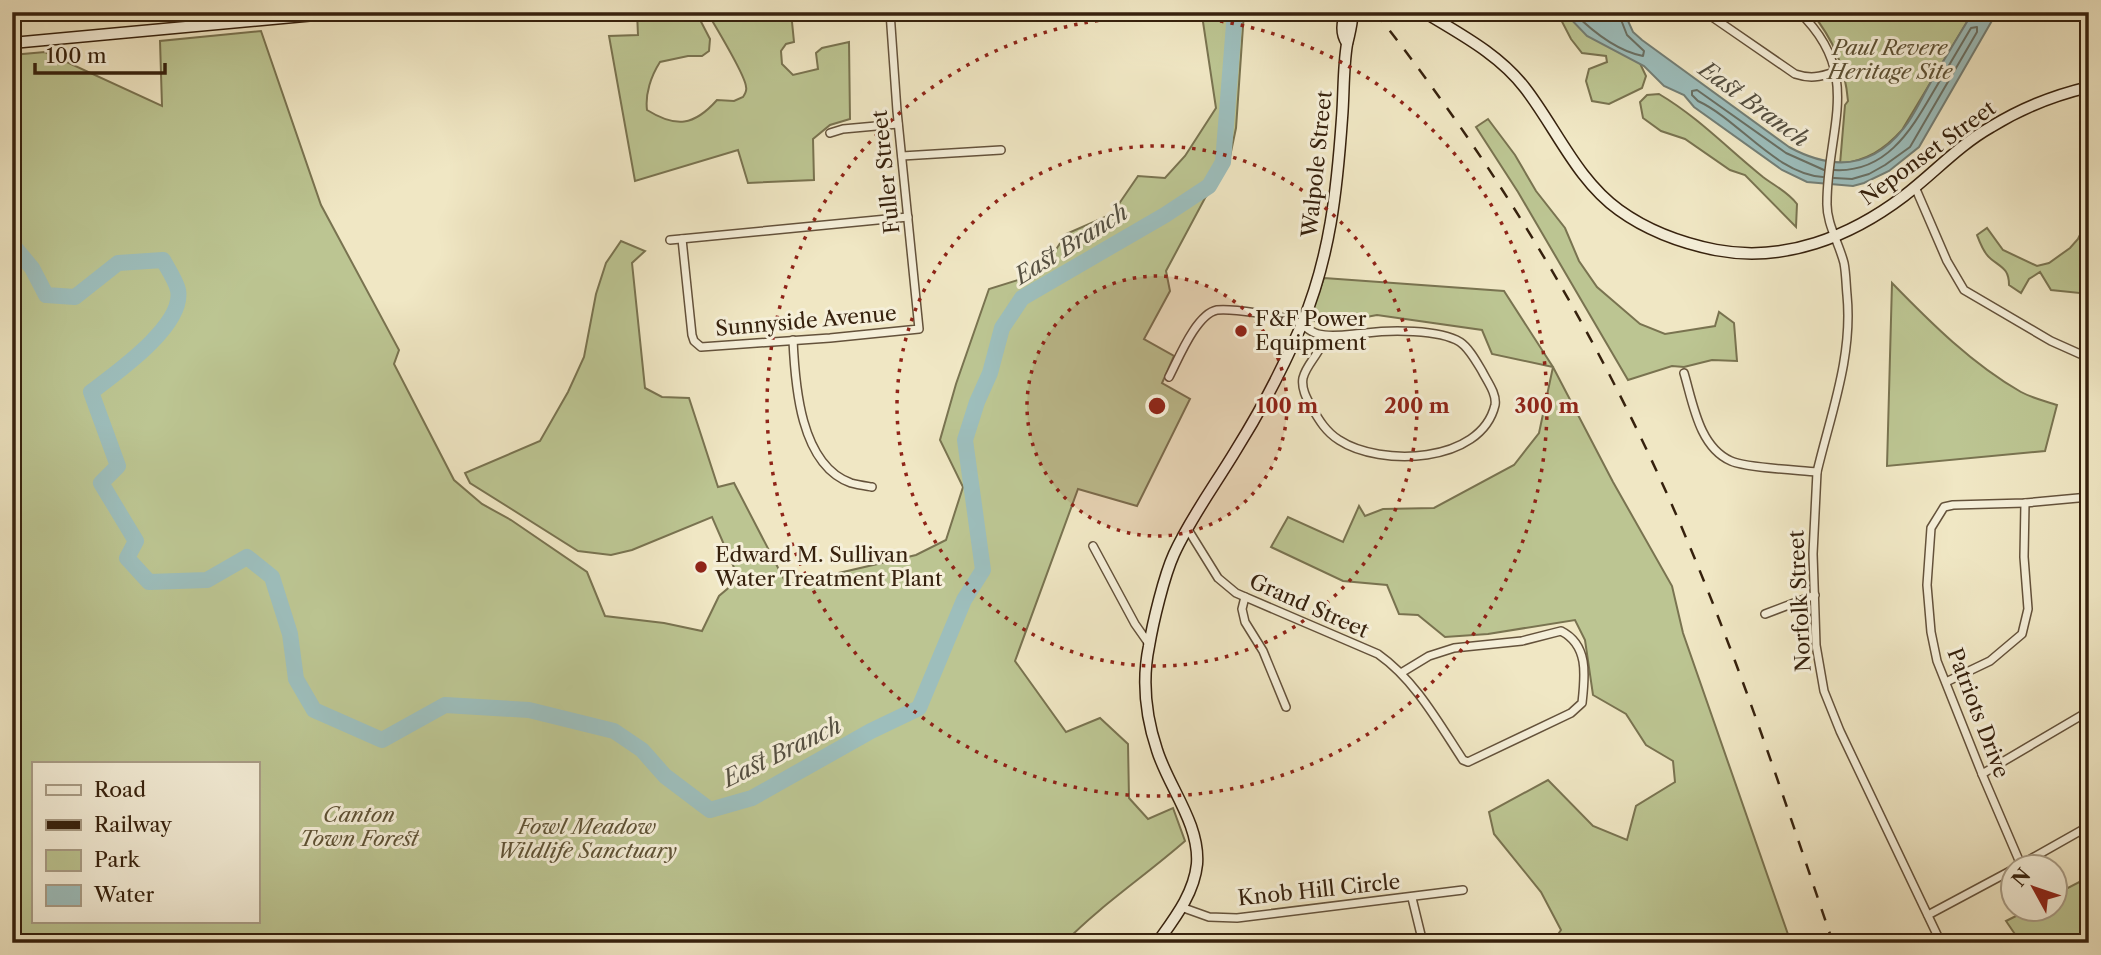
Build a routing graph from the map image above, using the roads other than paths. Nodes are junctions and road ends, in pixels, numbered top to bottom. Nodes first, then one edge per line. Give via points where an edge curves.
1 (344, 12) edge
2 (890, 12) edge
3 (1348, 12) edge
4 (1424, 12) edge
5 (1706, 12) edge
6 (1799, 12) edge
7 (12, 43) edge
8 (1834, 72) junction
9 (2089, 87) edge
10 (898, 124) junction
11 (830, 133) dead end
12 (1001, 150) dead end
13 (902, 156) junction
14 (1915, 187) junction
15 (908, 217) junction
16 (1836, 237) junction
17 (682, 239) junction
18 (670, 240) dead end
19 (1302, 324) junction
20 (919, 329) joint
21 (1320, 335) junction
22 (793, 340) junction
23 (2089, 358) edge
24 (1684, 373) dead end
25 (1169, 377) dead end
26 (1817, 472) junction
27 (872, 487) dead end
28 (2089, 497) edge
29 (2025, 503) junction
30 (1187, 528) junction
31 (1093, 546) dead end
32 (1815, 595) junction
33 (1245, 597) junction
34 (1765, 614) dead end
35 (1149, 644) junction
36 (1401, 673) junction
37 (1946, 682) junction
38 (1286, 708) dead end
39 (2089, 711) edge
40 (1982, 774) junction
41 (2089, 826) edge
42 (2012, 853) edge
43 (2042, 853) edge
44 (2000, 876) edge
45 (1462, 890) dead end
46 (1412, 898) junction
47 (1181, 907) junction
48 (1928, 915) junction
49 (1157, 943) edge
50 (1423, 943) edge
51 (1941, 943) edge

1 - 7 main road
2 - 10 street, Fuller Street
3 - 19 main road, Walpole Street via 1352,19 1334,215
4 - 16 main road, Neponset Street via 1507,68 1589,181 1617,209 1644,226 1673,239 1734,254 1783,251
5 - 8 street via 1795,74 1806,78
6 - 8 street, Norfolk Street via 1824,43
8 - 16 street, Norfolk Street via 1838,112 1827,211
9 - 14 main road, Neponset Street via 2022,110 1990,127
10 - 11 street
10 - 13 street, Fuller Street
12 - 13 street
13 - 15 street, Fuller Street
14 - 16 main road, Neponset Street
14 - 23 street via 1964,290
15 - 17 street
15 - 20 street, Fuller Street
16 - 26 street, Norfolk Street via 1844,264 1848,341
17 - 18 street
17 - 22 street, Sunnyside Avenue via 692,335 697,345
19 - 21 street
19 - 25 street via 1216,310 1194,329
19 - 30 main road, Walpole Street via 1238,448
20 - 22 street, Sunnyside Avenue
21 - 21 street via 1321,346 1303,380 1305,395 1329,433 1358,449 1397,456 1440,452 1476,436 1495,404 1478,364 1460,342 1390,331
22 - 27 street via 795,383 810,441 835,473
24 - 26 street via 1705,435 1731,462
26 - 32 street, Norfolk Street
28 - 29 street, Patriots Drive
29 - 37 street via 2028,610 2022,634 1990,661
29 - 37 street, Patriots Drive via 1944,507 1935,518 1927,585 1931,632
30 - 33 street, Grand Street via 1218,578
30 - 35 main road, Walpole Street via 1172,558
31 - 35 street
32 - 34 street
32 - 48 street, Norfolk Street via 1816,645 1824,691
33 - 36 street, Grand Street via 1378,654
33 - 38 street via 1245,622 1264,651
35 - 47 main road, Walpole Street via 1145,671 1149,718 1157,751 1187,819 1197,860
36 - 36 street, Grand Street via 1468,762 1571,713 1582,703 1580,647 1561,631 1522,641 1454,648
37 - 40 street, Patriots Drive
39 - 40 street
40 - 42 street, Patriots Drive
41 - 43 street
44 - 48 street
45 - 46 street, Knob Hill Circle
46 - 47 street, Knob Hill Circle via 1237,918 1209,917
46 - 50 street
47 - 49 main road, Walpole Street
48 - 51 street, Norfolk Street

